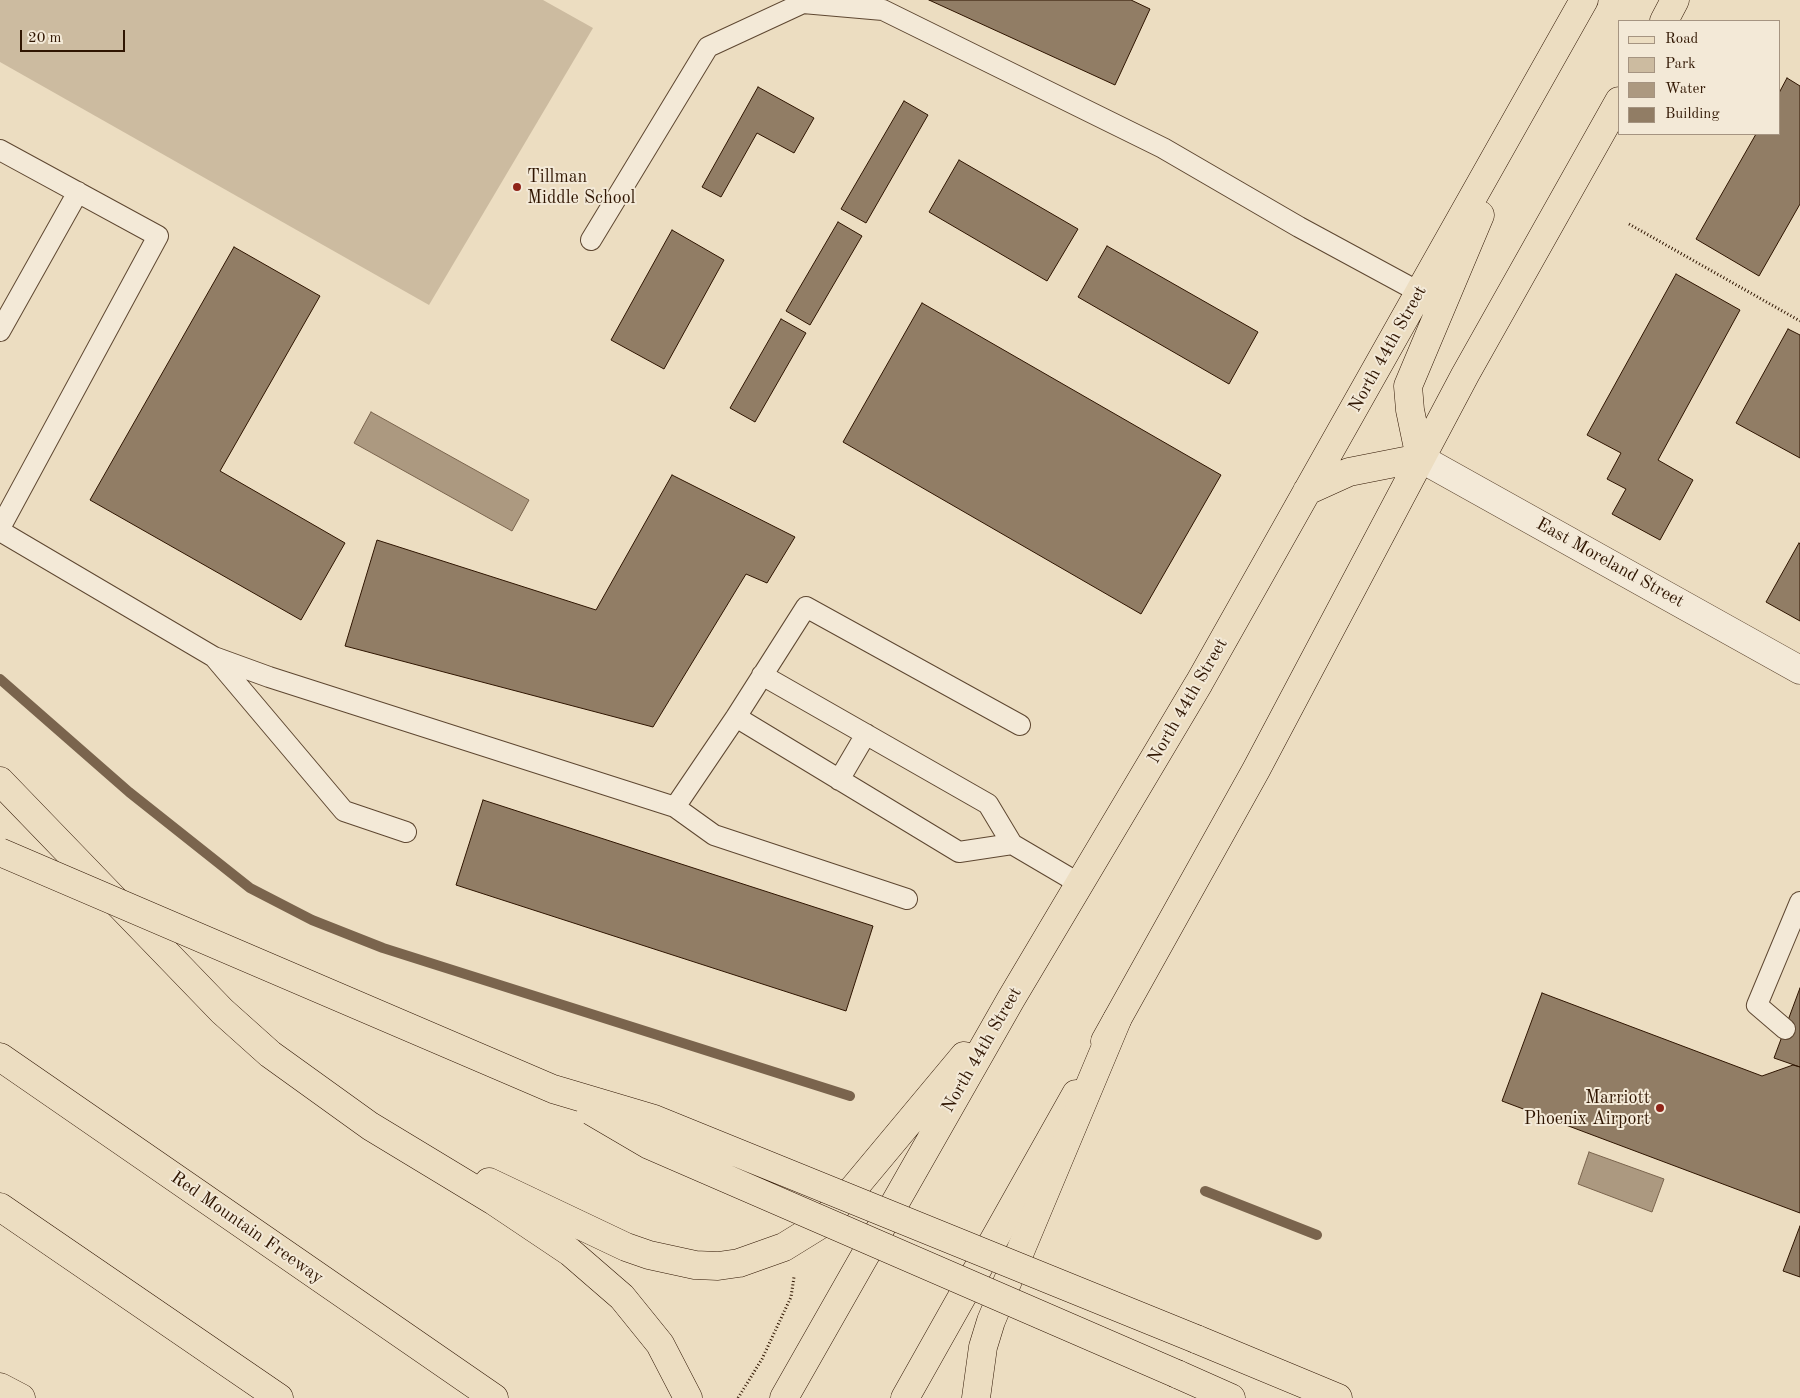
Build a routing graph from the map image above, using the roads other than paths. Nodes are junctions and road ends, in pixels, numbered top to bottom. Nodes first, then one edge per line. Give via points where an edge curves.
1 (1584, 0) edge
2 (1676, 0) edge
3 (1665, 20) edge
4 (1531, 94) junction
5 (1618, 103) edge
6 (0, 150) edge
7 (78, 192) junction
8 (591, 240) dead end
9 (1419, 292) junction
10 (0, 332) edge
11 (1420, 458) junction
12 (1307, 492) junction
13 (0, 530) edge
14 (214, 657) junction
15 (1800, 670) edge
16 (762, 675) junction
17 (736, 717) junction
18 (1020, 725) dead end
19 (866, 734) junction
20 (839, 780) junction
21 (0, 781) edge
22 (675, 807) junction
23 (406, 832) dead end
24 (1012, 844) junction
25 (0, 852) edge
26 (1080, 884) junction
27 (906, 899) dead end
28 (1800, 902) edge
29 (1011, 999) junction
30 (1117, 1020) junction
31 (1785, 1029) dead end
32 (0, 1057) edge
33 (554, 1089) junction
34 (370, 1126) junction
35 (0, 1207) edge
36 (0, 1387) edge
37 (22, 1398) edge
38 (279, 1398) edge
39 (494, 1398) edge
40 (688, 1398) edge
41 (784, 1398) edge
42 (905, 1398) edge
43 (976, 1398) edge
44 (1231, 1398) edge
45 (1338, 1398) edge

1 - 4 main road, North 44th Street
2 - 3 main road
4 - 9 main road, North 44th Street
4 - 11 main road via 1408,386
5 - 11 main road
6 - 7 lane
7 - 10 lane
7 - 13 lane via 158,236
8 - 9 lane via 708,48 803,3 883,10 1163,148
9 - 12 main road, North 44th Street
11 - 12 main road via 1349,472
11 - 15 street, East Moreland Street
11 - 30 main road via 1256,770
12 - 26 main road, North 44th Street via 1162,748
13 - 14 lane
14 - 22 lane
14 - 23 lane via 344,811
16 - 17 lane
16 - 18 lane via 806,607
16 - 19 lane
17 - 20 lane
17 - 22 lane
19 - 20 lane
19 - 24 lane via 988,804
20 - 24 lane via 959,852
21 - 34 main road via 222,1011 270,1054
22 - 27 lane via 714,835
24 - 26 lane
25 - 33 main road, bridge
26 - 29 main road, North 44th Street
28 - 31 lane via 1757,1005
29 - 34 main road via 834,1211 797,1240 739,1263 695,1265 649,1255
29 - 41 main road, North 44th Street
30 - 42 main road
30 - 43 main road via 991,1321 983,1347
32 - 39 main road, Red Mountain Freeway
33 - 44 main road, bridge via 649,1145
33 - 45 main road, bridge via 654,1119
34 - 40 main road via 494,1201 570,1252 622,1297 660,1344
35 - 38 main road
36 - 37 main road

